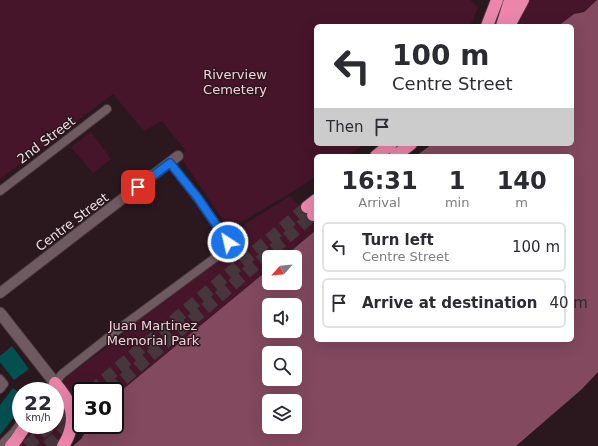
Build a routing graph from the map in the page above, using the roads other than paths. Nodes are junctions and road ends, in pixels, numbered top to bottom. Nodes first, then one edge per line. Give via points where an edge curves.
1 (497, 0) edge
2 (510, 0) edge
3 (523, 0) edge
4 (489, 24) edge
5 (503, 24) edge
6 (510, 24) edge
7 (107, 109) dead end
8 (389, 146) edge
9 (408, 146) edge
10 (379, 154) edge
11 (398, 154) edge
12 (174, 160) joint
13 (0, 191) edge
14 (0, 293) edge
15 (0, 313) edge
16 (0, 379) edge
17 (48, 382) edge
18 (55, 382) edge
19 (0, 389) edge
20 (64, 394) edge
21 (12, 434) edge
22 (20, 434) edge
23 (0, 446) edge
24 (11, 446) edge
25 (63, 446) edge

1 - 4 highway
2 - 5 highway
3 - 6 highway
7 - 13 street, 2nd Street
8 - 10 highway
9 - 11 highway
12 - 14 street, Centre Street
12 - 18 street via 228,242 228,246 128,322
15 - 17 main road
16 - 19 street via 4,384
20 - 25 highway via 70,404 72,421
21 - 23 street
22 - 24 highway

